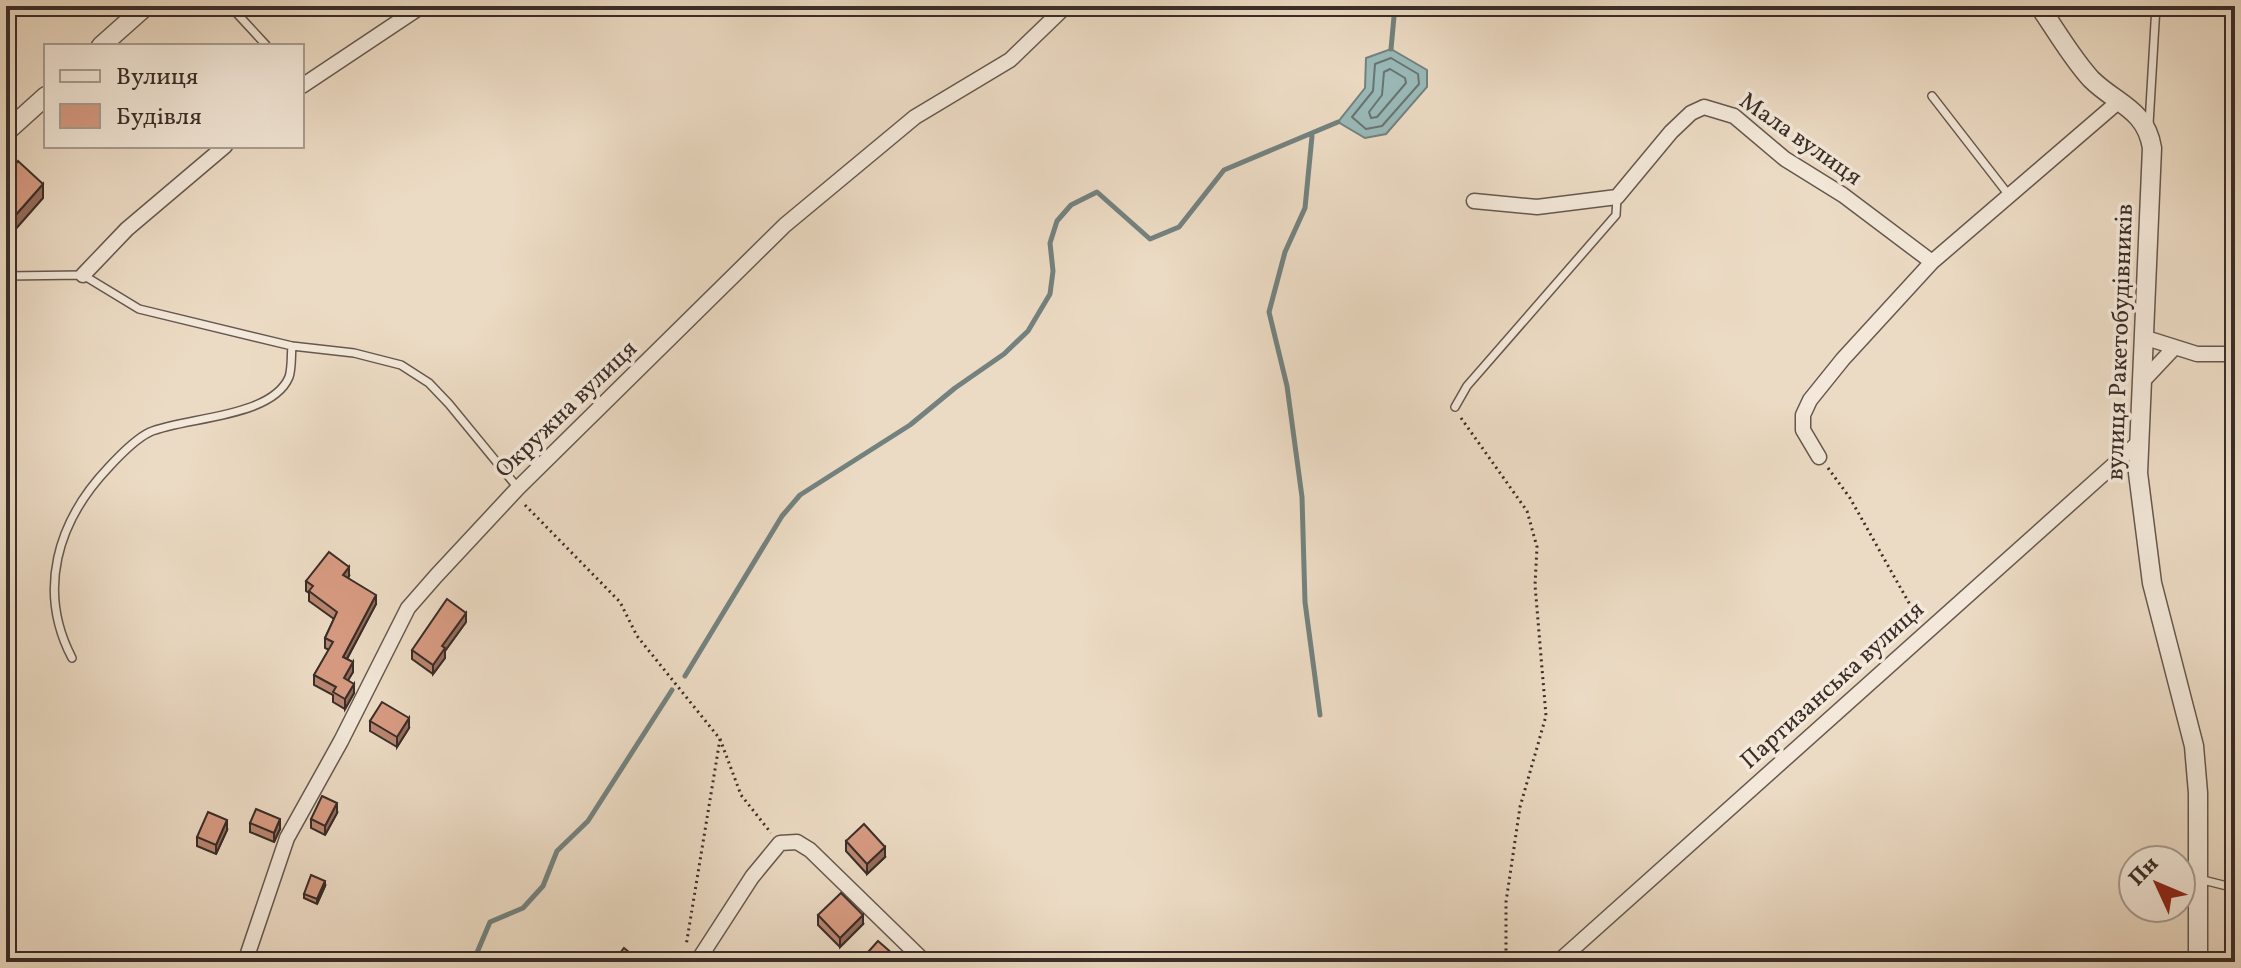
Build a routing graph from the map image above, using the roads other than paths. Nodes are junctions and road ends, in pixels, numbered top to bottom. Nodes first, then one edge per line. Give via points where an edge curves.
1 (146, 6) edge
2 (230, 6) edge
3 (422, 6) edge
4 (1066, 6) edge
5 (2039, 6) edge
6 (2156, 6) edge
7 (103, 44) edge
8 (265, 44) edge
9 (304, 85) edge
10 (1932, 96) dead end
11 (44, 98) edge
12 (2118, 102) junction
13 (2149, 130) junction
14 (6, 132) edge
15 (223, 148) edge
16 (2008, 194) junction
17 (1617, 197) junction
18 (1474, 201) dead end
19 (1932, 262) junction
20 (83, 275) junction
21 (6, 276) edge
22 (2143, 337) junction
23 (292, 346) junction
24 (2174, 348) junction
25 (2235, 354) edge
26 (2142, 382) junction
27 (1455, 407) road end
28 (2138, 443) junction
29 (1819, 457) road end
30 (515, 490) junction
31 (72, 658) dead end
32 (2199, 879) junction
33 (2235, 888) edge
34 (692, 957) edge
35 (2195, 960) edge
36 (245, 962) edge
37 (925, 962) edge
38 (1558, 962) edge

1 - 7 street
2 - 8 lane
3 - 9 street
4 - 30 street, Окружна вулиця via 1010,60 915,117 785,225
5 - 12 street via 2078,64
6 - 13 lane, вулиця Ракетобудівників
10 - 16 lane
11 - 14 street
12 - 13 street
12 - 16 street
13 - 22 street, вулиця Ракетобудівників
15 - 20 street via 127,229
16 - 19 street
17 - 18 street via 1537,207
17 - 19 street, Мала вулиця via 1671,132 1704,107 1734,116 1785,159
17 - 27 lane via 1616,215 1467,386
19 - 29 street via 1810,400 1803,430
20 - 21 lane
20 - 23 lane via 139,309
22 - 24 street
22 - 26 street, вулиця Ракетобудівників
23 - 30 lane via 401,365 439,393
23 - 31 lane via 289,377 276,392 245,410 148,433 92,484 75,510 56,564 58,632
24 - 25 street
24 - 26 street
26 - 28 street, вулиця Ракетобудівників
28 - 32 street, вулиця Ракетобудівників via 2152,583 2194,746
28 - 38 street, Партизанська вулиця
30 - 36 street, Окружна вулиця via 408,608 287,838
32 - 33 lane
32 - 35 street, вулиця Ракетобудівників
34 - 37 street via 780,843 797,842

